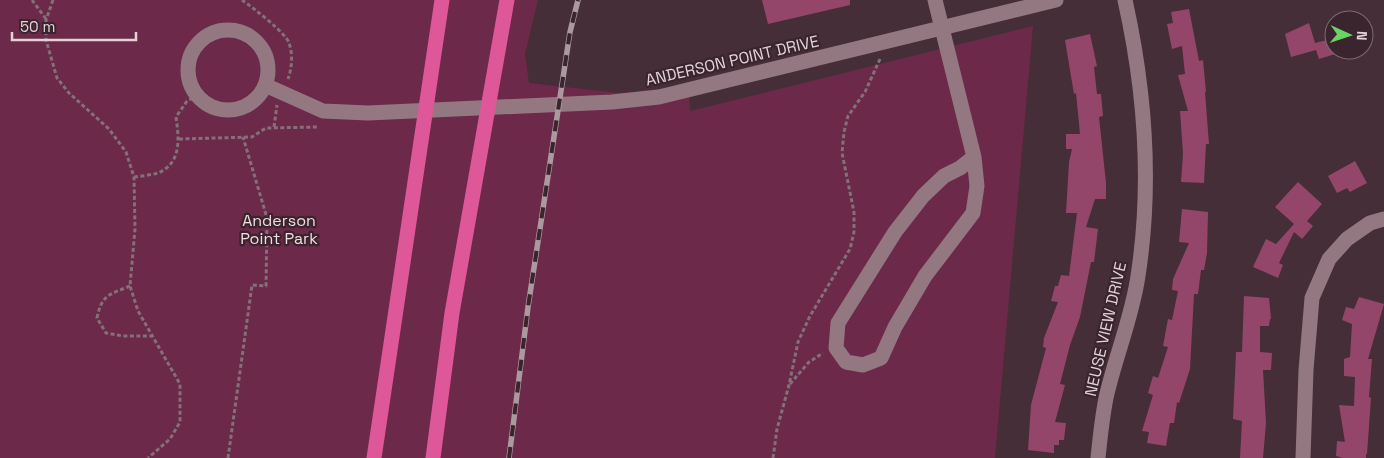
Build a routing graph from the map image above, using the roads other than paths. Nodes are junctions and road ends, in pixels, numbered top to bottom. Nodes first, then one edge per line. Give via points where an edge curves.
1 (442, 0) edge
2 (507, 0) edge
3 (935, 0) edge
4 (1056, 0) edge
5 (1125, 0) edge
6 (943, 28) junction
7 (265, 85) junction
8 (974, 157) junction
9 (1384, 219) edge
10 (374, 458) edge
11 (433, 458) edge
12 (1098, 458) edge
13 (1303, 458) edge

1 - 10 highway
2 - 11 highway via 452,313
3 - 6 street
4 - 6 street, ANDERSON POINT DRIVE
5 - 12 street, NEUSE VIEW DRIVE via 1137,66 1145,144 1146,199 1138,276 1106,397
6 - 7 street, ANDERSON POINT DRIVE via 659,97 612,102 368,113 323,110
6 - 8 street
7 - 7 street via 268,72 261,48 240,32 215,32 203,38 189,59 190,85 197,96 217,109 241,108 259,95
8 - 8 street via 944,176 922,196 859,287 838,323 836,348 846,362 864,365 881,358 894,327 926,276 973,213 977,186
9 - 13 street via 1370,223 1347,239 1329,259 1312,298

